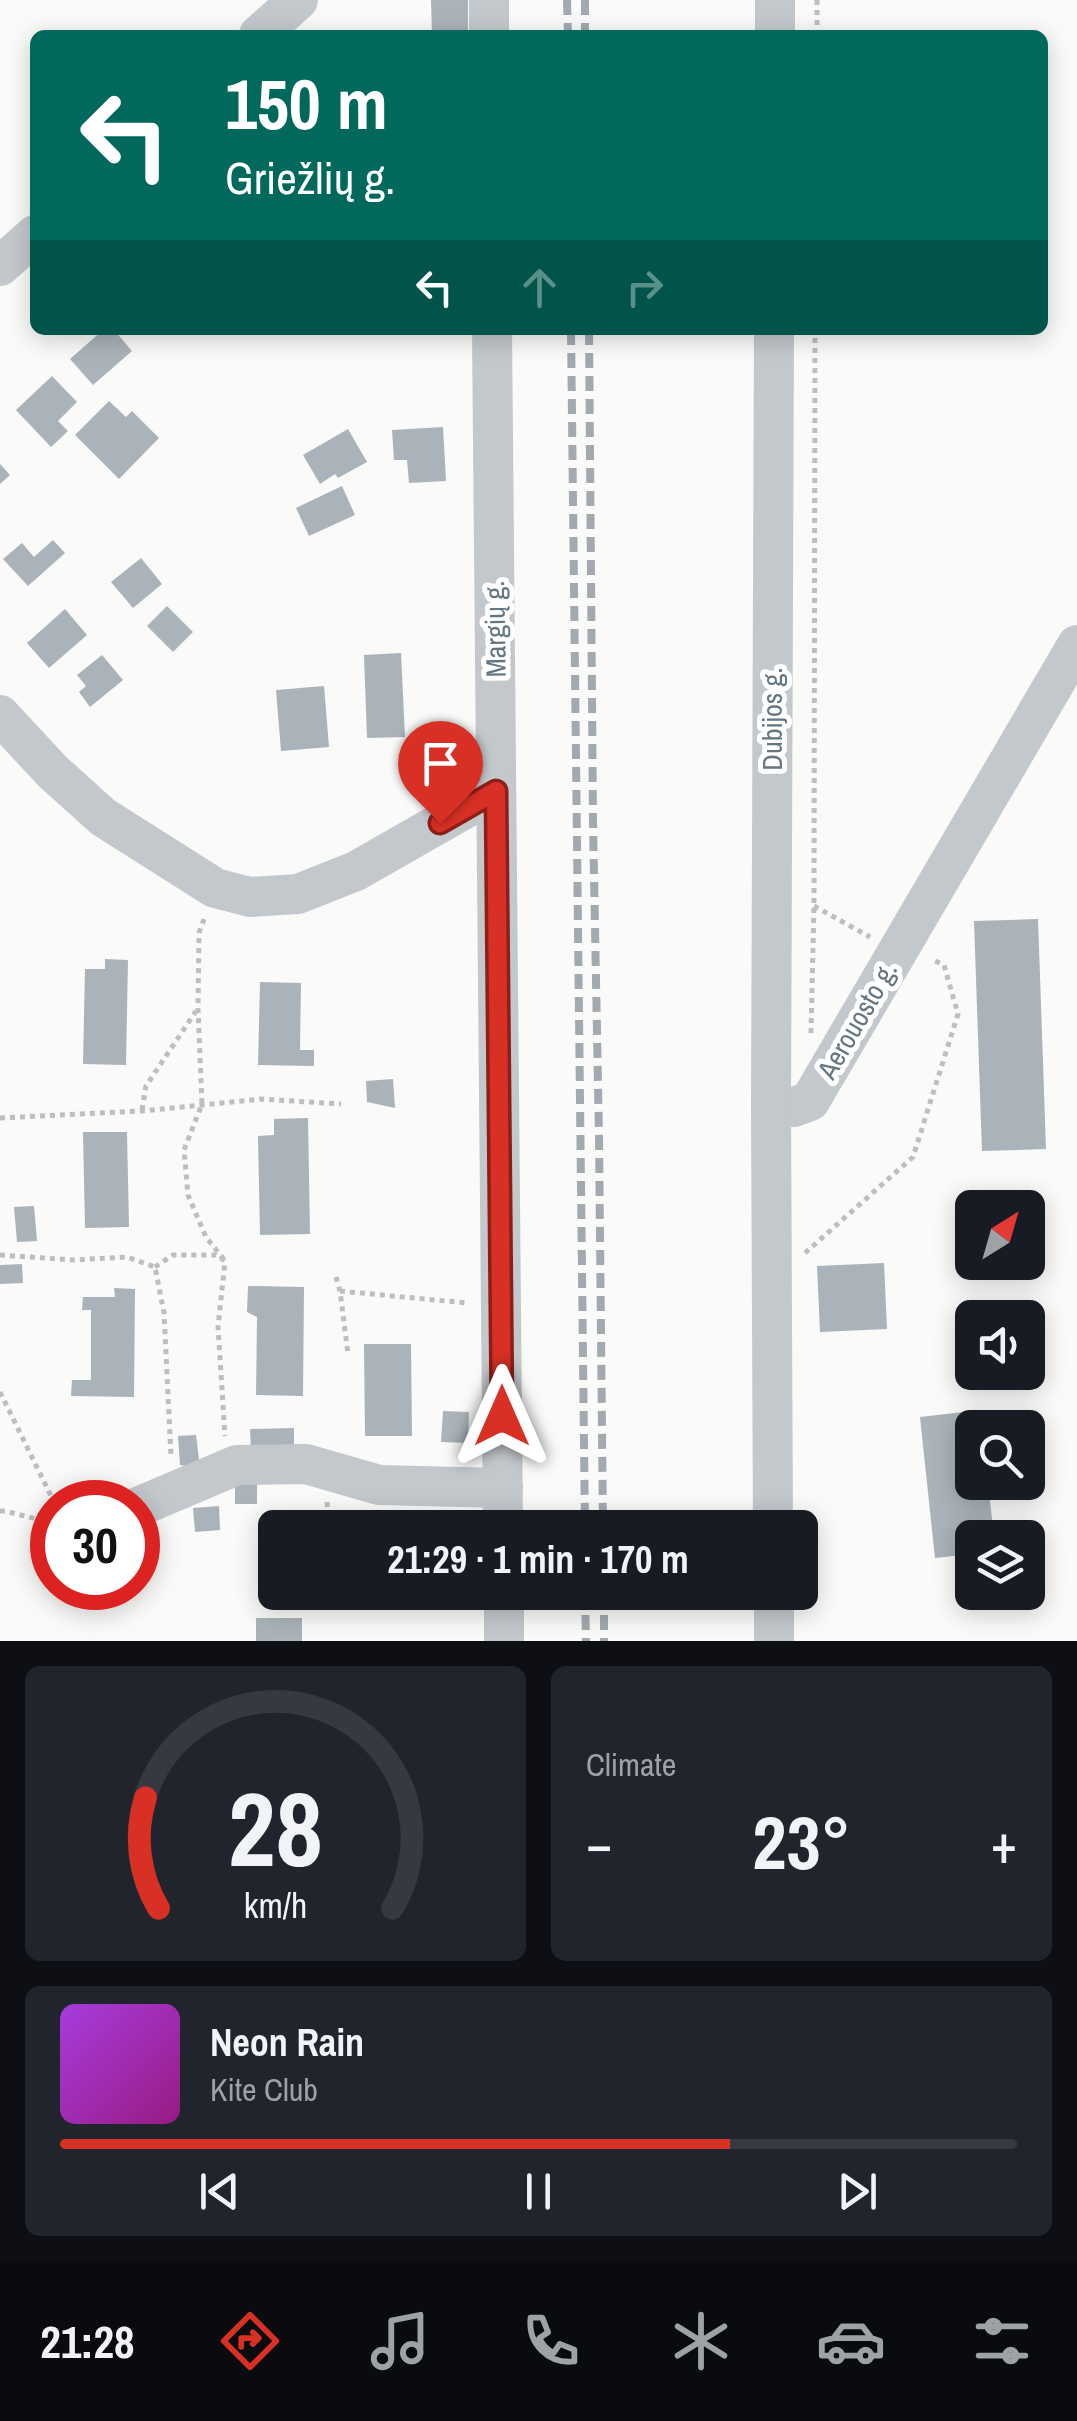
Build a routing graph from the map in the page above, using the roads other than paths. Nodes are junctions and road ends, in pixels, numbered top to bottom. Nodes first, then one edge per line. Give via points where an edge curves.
1 (298, 0) edge
2 (488, 0) edge
3 (775, 0) edge
4 (264, 30) edge
5 (489, 30) edge
6 (774, 30) edge
7 (30, 239) edge
8 (0, 266) edge
9 (492, 335) edge
10 (774, 335) edge
11 (1077, 644) edge
12 (0, 716) edge
13 (496, 791) junction
14 (770, 1108) junction
15 (160, 1498) edge
16 (503, 1508) edge
17 (774, 1510) edge
18 (504, 1610) edge
19 (774, 1610) edge
20 (504, 1641) edge
21 (774, 1641) edge

1 - 4 street
2 - 5 street
3 - 6 street
7 - 8 street
9 - 13 street, Margių g.
10 - 14 street, Dubijos g.
11 - 14 street, Aerouosto g. via 810,1102
12 - 13 street via 103,817 233,892 298,894 356,871
13 - 16 street, Margių g.
14 - 17 street
15 - 16 street via 237,1465 306,1464
18 - 20 street
19 - 21 street

